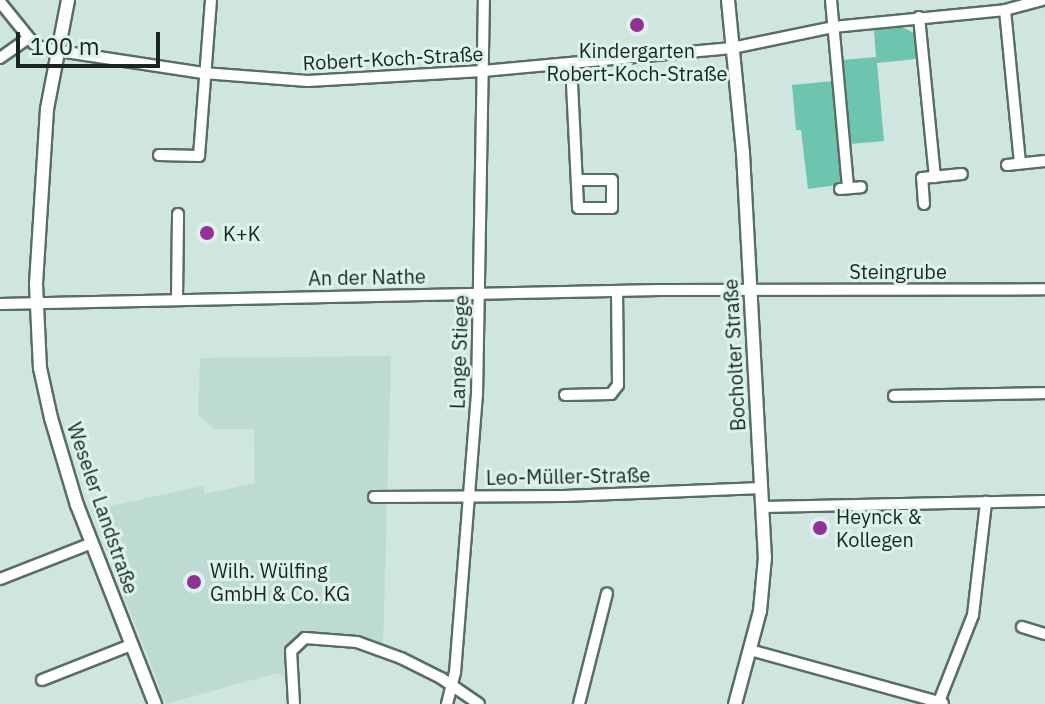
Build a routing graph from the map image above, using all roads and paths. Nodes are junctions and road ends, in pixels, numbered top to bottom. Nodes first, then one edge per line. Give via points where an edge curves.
1 (68, 0) edge
2 (211, 0) edge
3 (484, 0) edge
4 (728, 0) edge
5 (831, 0) edge
6 (1042, 0) edge
7 (0, 2) edge
8 (1005, 10) junction
9 (919, 17) junction
10 (833, 27) junction
11 (29, 38) junction
12 (732, 48) junction
13 (57, 51) junction
14 (0, 58) edge
15 (571, 63) junction
16 (483, 71) junction
17 (203, 73) junction
18 (159, 155) dead end
19 (1045, 161) edge
20 (1020, 163) junction
21 (1007, 165) dead end
22 (962, 174) dead end
23 (935, 177) junction
24 (577, 180) dead end
25 (861, 187) dead end
26 (924, 204) dead end
27 (178, 214) dead end
28 (751, 289) junction
29 (1045, 289) edge
30 (617, 291) junction
31 (479, 293) junction
32 (177, 299) junction
33 (36, 303) junction
34 (0, 304) edge
35 (1045, 393) edge
36 (565, 395) dead end
37 (894, 396) dead end
38 (762, 488) junction
39 (469, 496) junction
40 (374, 497) dead end
41 (1045, 501) edge
42 (986, 502) junction
43 (763, 507) junction
44 (92, 543) junction
45 (0, 579) edge
46 (607, 593) dead end
47 (1022, 627) dead end
48 (1045, 634) edge
49 (131, 645) junction
50 (750, 650) junction
51 (42, 680) dead end
52 (451, 687) junction
53 (941, 703) edge
54 (155, 704) edge
55 (294, 704) edge
56 (447, 704) edge
57 (479, 704) edge
58 (579, 704) edge
59 (735, 704) edge

1 - 13 street, Weseler Landstraße
2 - 17 street
3 - 16 street, Lange Stiege
4 - 12 street, Bocholter Straße
5 - 10 street
6 - 8 street, Robert-Koch-Straße
7 - 11 street
8 - 9 street, Robert-Koch-Straße
8 - 20 street
9 - 10 street, Robert-Koch-Straße
9 - 23 street
10 - 12 street, Robert-Koch-Straße
10 - 25 street via 844,189
11 - 13 street, Robert-Koch-Straße
11 - 14 street
12 - 15 street, Robert-Koch-Straße
12 - 28 street, Bocholter Straße
13 - 17 street, Robert-Koch-Straße
13 - 33 street, Weseler Landstraße via 47,109
15 - 16 street, Robert-Koch-Straße
15 - 24 street
16 - 17 street, Robert-Koch-Straße via 308,81
16 - 31 street, Lange Stiege
17 - 18 street via 199,156
19 - 20 street
20 - 21 street
22 - 23 street
23 - 26 street via 922,178
27 - 32 street
28 - 29 street, Steingrube
28 - 30 street, An der Nathe
28 - 38 street, Bocholter Straße
30 - 31 street, An der Nathe
30 - 36 street via 618,385 611,394
31 - 32 street, An der Nathe
31 - 39 street, Lange Stiege
32 - 33 street, An der Nathe
33 - 34 street, An der Nathe
33 - 44 street, Weseler Landstraße via 40,368 51,418
35 - 37 street
38 - 39 street, Leo-Müller-Straße
38 - 43 street, Bocholter Straße
39 - 40 street, Leo-Müller-Straße
39 - 52 street, Lange Stiege
41 - 42 street
42 - 43 street
42 - 53 street via 973,615
43 - 50 street, Bocholter Straße via 764,577
44 - 45 street
44 - 49 street, Weseler Landstraße
46 - 58 street
47 - 48 street
49 - 51 street
49 - 54 street, Weseler Landstraße
50 - 53 street
50 - 59 street, Bocholter Straße
52 - 55 street via 401,658 357,642 305,638 291,651
52 - 56 street, Lange Stiege
52 - 57 street

